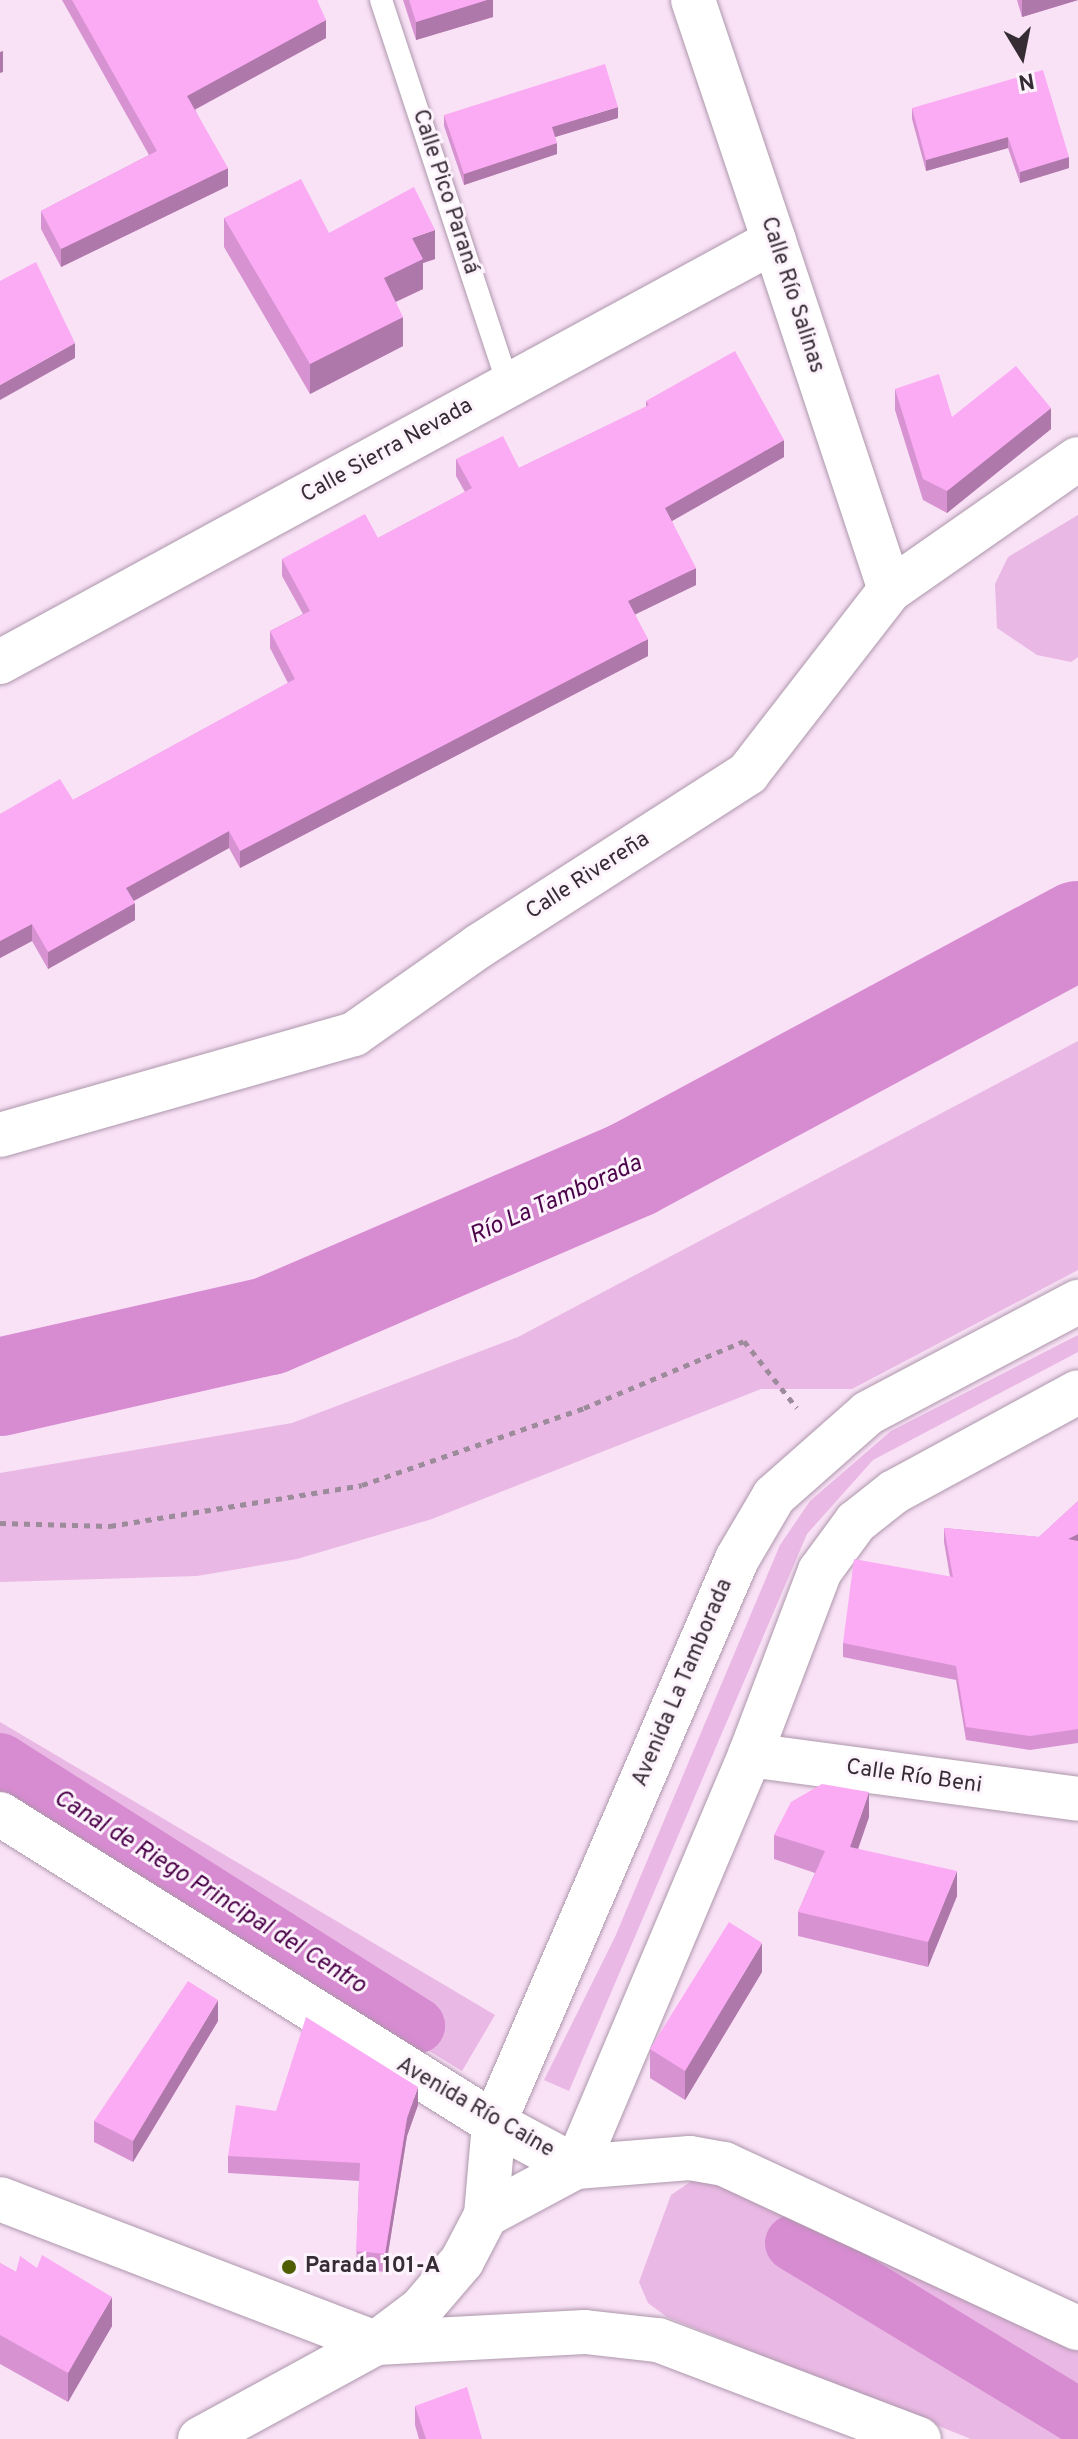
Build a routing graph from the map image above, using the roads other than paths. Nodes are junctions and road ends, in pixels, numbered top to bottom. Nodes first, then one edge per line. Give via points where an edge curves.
1 (381, 0) edge
2 (693, 0) edge
3 (774, 241) junction
4 (508, 384) junction
5 (1078, 459) edge
6 (890, 590) junction
7 (0, 662) edge
8 (0, 1135) edge
9 (1078, 1302) edge
10 (1078, 1392) edge
11 (750, 1755) junction
12 (1078, 1799) edge
13 (0, 1814) edge
14 (494, 2123) junction
15 (576, 2167) junction
16 (0, 2199) edge
17 (486, 2215) junction
18 (1078, 2328) edge
19 (376, 2343) junction
20 (200, 2439) edge
21 (919, 2439) edge

1 - 4 lane, Calle Pico Paraná
2 - 3 street, Calle Río Salinas
3 - 4 street, Calle Sierra Nevada
3 - 6 street, Calle Río Salinas
4 - 7 street, Calle Sierra Nevada
5 - 6 street, Calle Rivereña
6 - 8 street, Calle Rivereña via 748,773 479,946 354,1034
9 - 14 street, Avenida La Tamborada via 868,1413 774,1496 737,1559
10 - 11 street via 894,1492 856,1522 820,1571
11 - 12 street, Calle Río Beni
11 - 15 street
13 - 14 street, Avenida Río Caine
14 - 15 street, Avenida Río Caine
14 - 17 street, Avenida La Tamborada
15 - 17 street
15 - 18 street, Avenida Río Caine via 690,2158 724,2164
16 - 19 street
17 - 19 street, Avenida La Tamborada via 462,2261 421,2309
19 - 20 street, Avenida La Tamborada
19 - 21 street via 585,2332 658,2340

